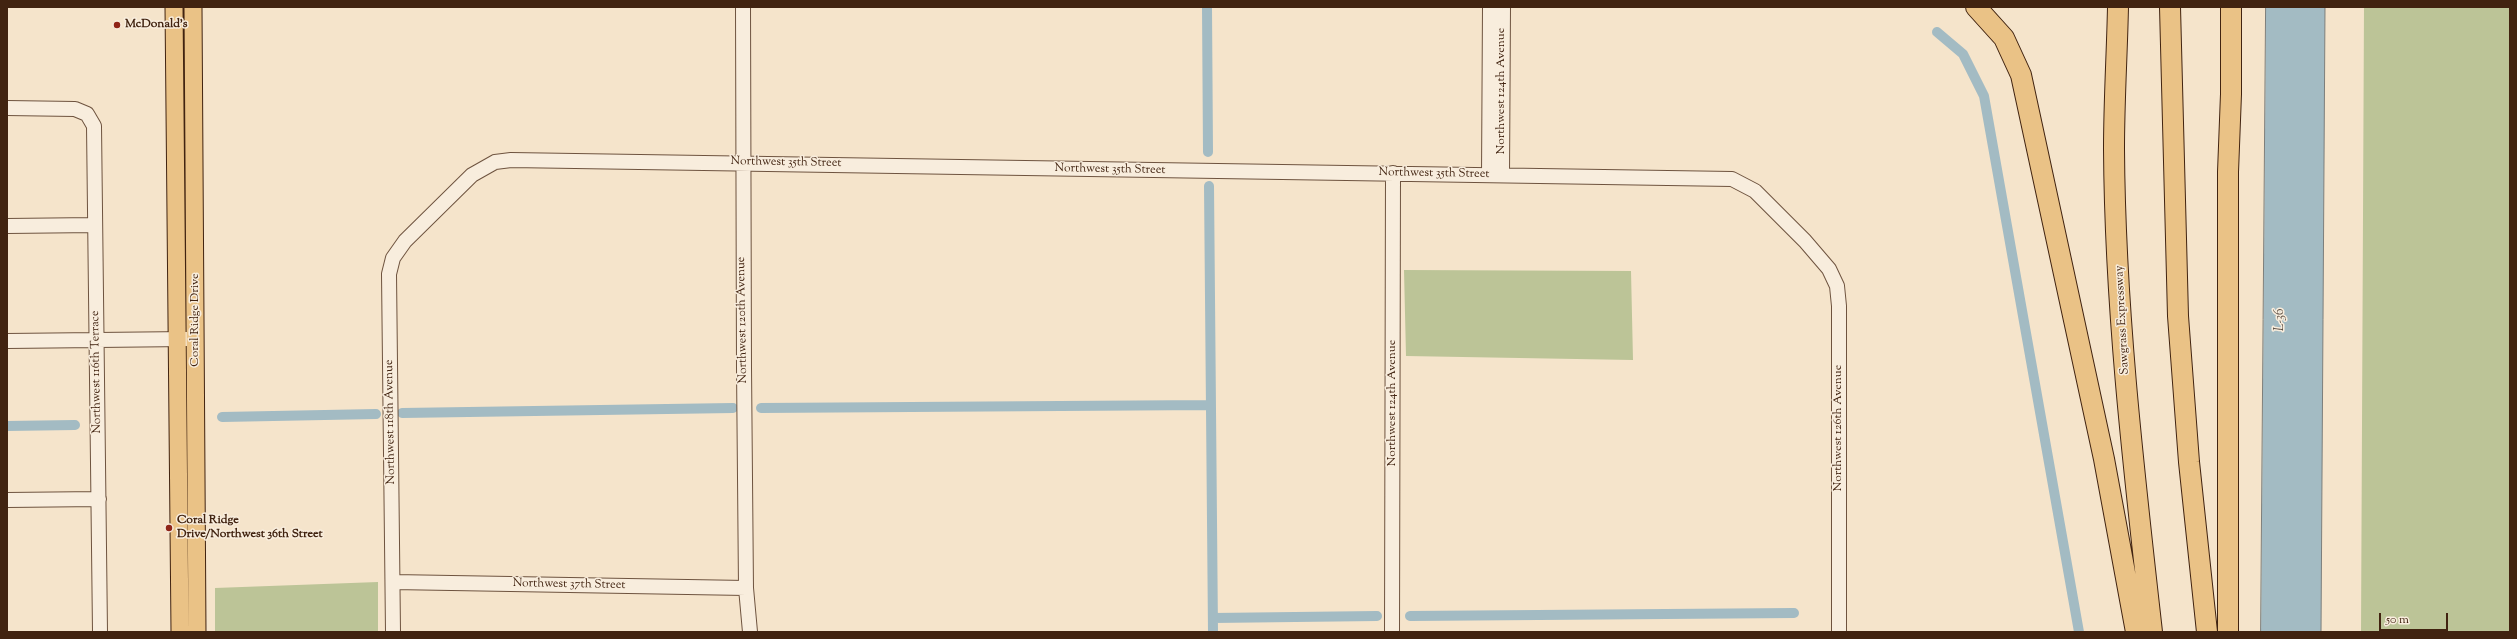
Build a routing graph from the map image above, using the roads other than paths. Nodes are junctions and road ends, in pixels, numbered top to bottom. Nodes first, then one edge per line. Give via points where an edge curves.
1 (174, 7) edge
2 (193, 7) edge
3 (743, 7) edge
4 (1490, 7) edge
5 (1503, 7) edge
6 (1976, 7) edge
7 (2118, 7) edge
8 (2170, 7) edge
9 (2231, 7) edge
10 (7, 108) edge
11 (742, 162) junction
12 (1393, 173) junction
13 (1496, 175) junction
14 (422, 223) joint
15 (95, 225) junction
16 (7, 226) edge
17 (1800, 235) joint
18 (177, 339) junction
19 (196, 339) junction
20 (96, 340) junction
21 (7, 341) edge
22 (99, 499) junction
23 (7, 500) edge
24 (179, 542) junction
25 (197, 574) junction
26 (393, 582) junction
27 (746, 588) junction
28 (100, 632) edge
29 (180, 632) edge
30 (198, 632) edge
31 (393, 632) edge
32 (750, 632) edge
33 (1392, 632) edge
34 (1839, 632) edge
35 (2136, 632) edge
36 (2152, 632) edge
37 (2207, 632) edge
38 (2228, 632) edge

1 - 18 main road, Coral Ridge Drive
2 - 19 main road, Coral Ridge Drive
3 - 11 street, Northwest 120th Avenue
4 - 13 street, Northwest 124th Avenue
5 - 13 street, Northwest 124th Avenue
6 - 35 highway via 2004,38 2014,56 2022,80 2104,459
7 - 36 highway, Sawgrass Expressway via 2114,149 2122,321 2133,468
8 - 37 highway via 2178,316 2189,462
9 - 38 highway via 2228,172
10 - 15 street, Northwest 116th Terrace via 75,109 86,114 94,126
11 - 12 street, Northwest 35th Street
11 - 14 street, Northwest 35th Street via 495,162 472,175
11 - 27 street, Northwest 120th Avenue
12 - 13 street, Northwest 35th Street
12 - 33 street, Northwest 124th Avenue
13 - 17 street, Northwest 35th Street via 1732,179 1755,191
14 - 26 street, Northwest 118th Avenue via 393,258 389,274
15 - 16 street
15 - 20 street, Northwest 116th Terrace
17 - 34 street, Northwest 126th Avenue via 1829,270 1837,286 1839,306
18 - 19 street
18 - 20 street
18 - 24 main road, Coral Ridge Drive
19 - 25 main road, Coral Ridge Drive
20 - 21 street
20 - 22 street, Northwest 116th Terrace
22 - 23 street
22 - 28 street, Northwest 116th Terrace
24 - 25 main road via 187,563
24 - 29 main road, Coral Ridge Drive
25 - 30 main road, Coral Ridge Drive
26 - 27 street, Northwest 37th Street
26 - 31 street, Northwest 118th Avenue
27 - 32 street, Northwest 120th Avenue

